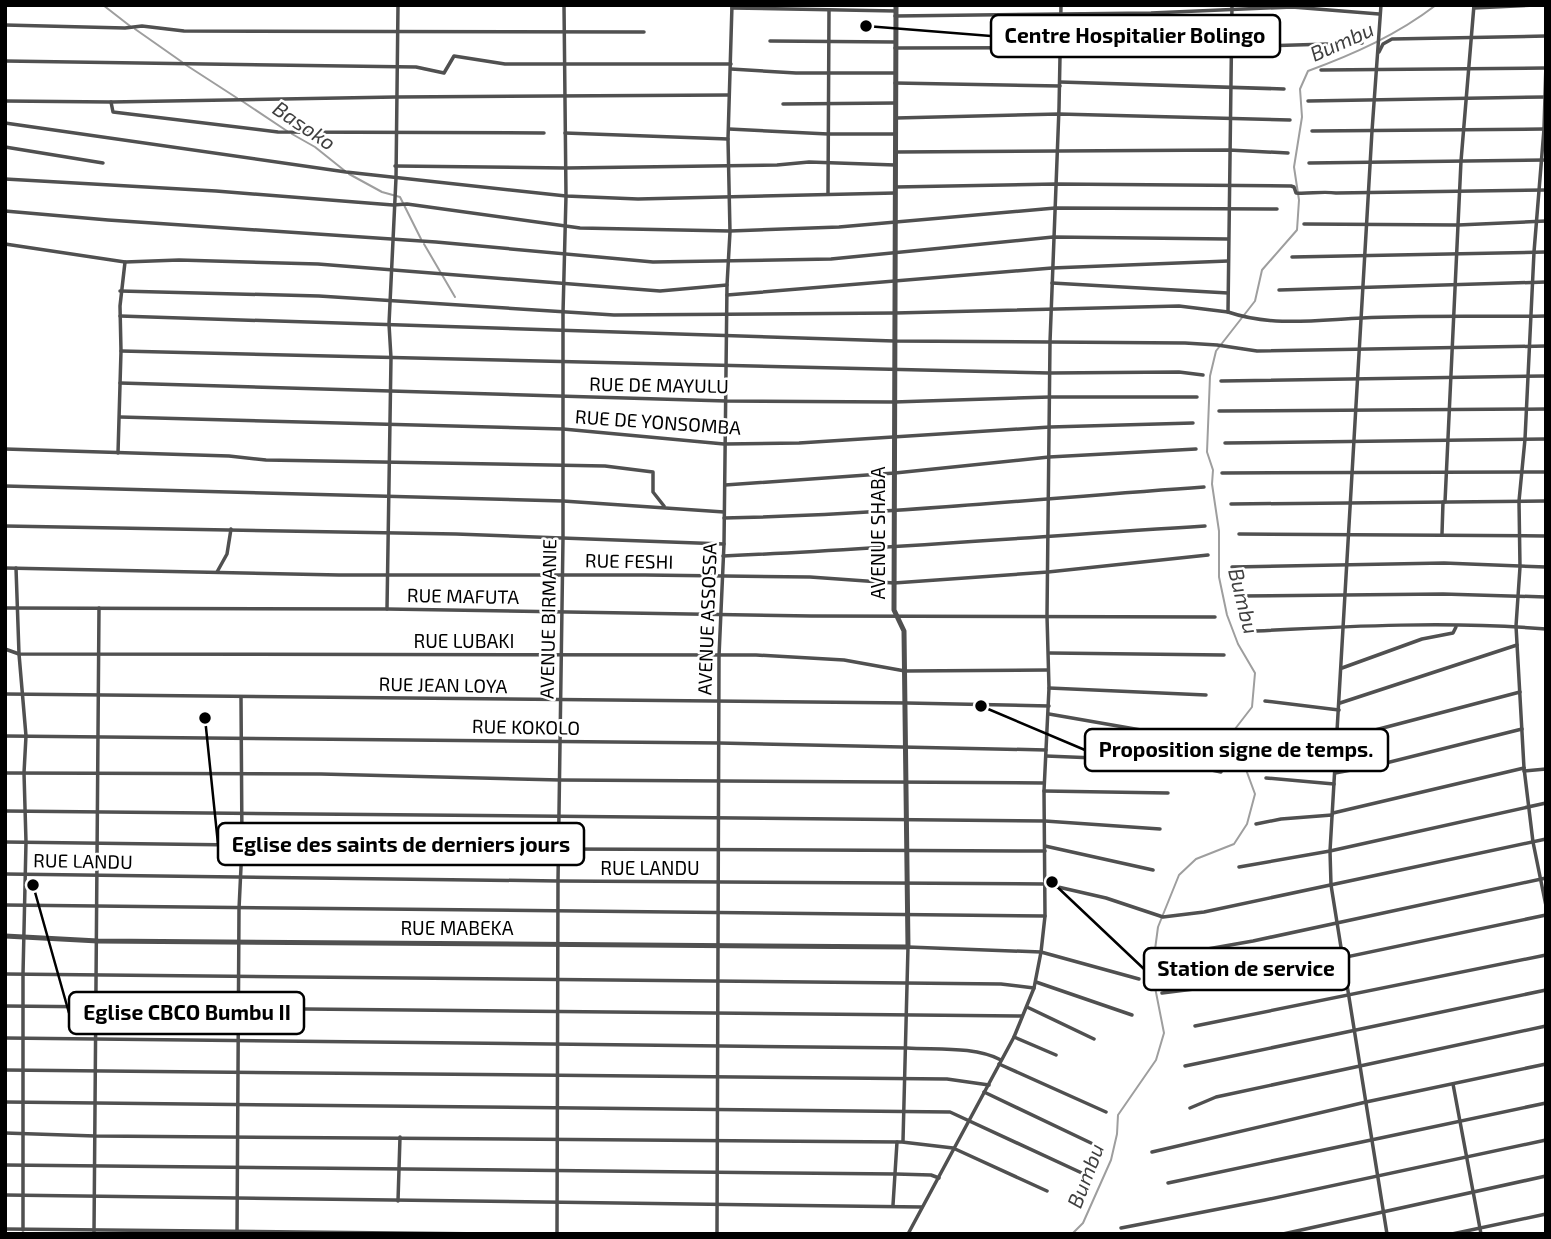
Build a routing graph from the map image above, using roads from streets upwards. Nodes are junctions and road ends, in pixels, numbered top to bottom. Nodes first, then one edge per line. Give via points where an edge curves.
1 (398, 5) edge
2 (564, 5) edge
3 (1061, 5) edge
4 (1381, 5) edge
5 (1535, 5) edge
6 (732, 7) edge
7 (1232, 7) edge
8 (1474, 7) edge
9 (829, 10) junction
10 (896, 11) edge
11 (1061, 15) junction
12 (1380, 15) junction
13 (5, 25) edge
14 (398, 31) junction
15 (565, 32) junction
16 (644, 32) dead end
17 (1546, 36) edge
18 (1471, 37) junction
19 (770, 41) dead end
20 (828, 41) junction
21 (1362, 43) dead end
22 (895, 45) junction
23 (1060, 46) junction
24 (1232, 47) junction
25 (1377, 56) junction
26 (5, 61) edge
27 (565, 64) junction
28 (1546, 66) edge
29 (731, 67) junction
30 (396, 68) junction
31 (1469, 69) junction
32 (1321, 71) dead end
33 (1376, 71) junction
34 (828, 73) junction
35 (895, 73) junction
36 (895, 83) junction
37 (1060, 84) junction
38 (1230, 88) junction
39 (1284, 89) dead end
40 (564, 95) junction
41 (729, 95) junction
42 (396, 97) junction
43 (1546, 97) edge
44 (1467, 99) junction
45 (5, 101) edge
46 (1308, 101) dead end
47 (1374, 101) junction
48 (111, 102) junction
49 (896, 103) junction
50 (783, 104) dead end
51 (827, 104) junction
52 (1059, 114) junction
53 (896, 118) junction
54 (1230, 118) junction
55 (1290, 120) dead end
56 (5, 122) edge
57 (1545, 129) edge
58 (729, 130) junction
59 (1464, 130) junction
60 (1312, 131) dead end
61 (1372, 131) junction
62 (396, 132) junction
63 (544, 133) dead end
64 (565, 133) junction
65 (828, 134) junction
66 (896, 134) junction
67 (728, 139) junction
68 (5, 147) edge
69 (1058, 150) junction
70 (1229, 150) junction
71 (895, 152) junction
72 (1288, 153) dead end
73 (1544, 160) edge
74 (1371, 161) junction
75 (1461, 161) junction
76 (103, 163) dead end
77 (827, 163) junction
78 (1309, 163) dead end
79 (895, 164) junction
80 (395, 166) junction
81 (728, 166) junction
82 (566, 168) junction
83 (396, 178) junction
84 (5, 179) edge
85 (1056, 184) junction
86 (1228, 186) junction
87 (895, 190) junction
88 (1539, 190) junction
89 (1546, 190) edge
90 (1460, 191) junction
91 (1369, 192) junction
92 (828, 194) junction
93 (566, 196) junction
94 (729, 196) junction
95 (395, 205) junction
96 (1055, 208) junction
97 (1229, 209) junction
98 (1277, 209) dead end
99 (5, 211) edge
100 (895, 221) junction
101 (1546, 221) edge
102 (1537, 222) junction
103 (1304, 224) dead end
104 (1367, 224) junction
105 (1458, 225) junction
106 (564, 226) junction
107 (730, 231) junction
108 (1053, 237) junction
109 (393, 239) junction
110 (1229, 239) junction
111 (5, 244) edge
112 (1534, 252) junction
113 (1546, 252) edge
114 (564, 253) junction
115 (895, 253) junction
116 (1365, 254) junction
117 (1457, 254) junction
118 (1292, 257) dead end
119 (730, 261) junction
120 (1229, 261) junction
121 (125, 262) junction
122 (1052, 268) junction
123 (391, 270) junction
124 (895, 282) junction
125 (1546, 282) edge
126 (564, 283) junction
127 (1052, 283) junction
128 (1534, 283) junction
129 (1455, 284) junction
130 (727, 285) junction
131 (1363, 286) junction
132 (1279, 290) dead end
133 (120, 291) junction
134 (1228, 293) junction
135 (727, 295) junction
136 (391, 301) junction
137 (1051, 309) junction
138 (1228, 312) junction
139 (563, 313) junction
140 (895, 313) junction
141 (727, 315) junction
142 (120, 316) junction
143 (1531, 316) junction
144 (1546, 316) edge
145 (1363, 317) junction
146 (1454, 317) junction
147 (389, 324) junction
148 (563, 331) junction
149 (726, 336) junction
150 (894, 341) junction
151 (1049, 342) junction
152 (1529, 346) junction
153 (1546, 346) edge
154 (1452, 347) junction
155 (1360, 349) junction
156 (121, 351) junction
157 (391, 358) junction
158 (563, 363) junction
159 (725, 366) junction
160 (894, 370) junction
161 (1049, 373) junction
162 (1203, 375) dead end
163 (1528, 376) junction
164 (1546, 376) edge
165 (1450, 378) junction
166 (1358, 379) junction
167 (1220, 380) dead end
168 (120, 383) junction
169 (389, 391) junction
170 (564, 397) junction
171 (1050, 397) junction
172 (1197, 397) dead end
173 (726, 401) junction
174 (894, 402) junction
175 (1449, 409) junction
176 (1526, 409) junction
177 (1546, 409) edge
178 (1357, 410) junction
179 (1219, 411) dead end
180 (120, 417) junction
181 (1194, 423) dead end
182 (389, 425) junction
183 (1050, 427) junction
184 (563, 429) junction
185 (895, 438) junction
186 (1525, 439) junction
187 (1546, 439) edge
188 (1448, 440) junction
189 (1355, 441) junction
190 (1225, 443) dead end
191 (724, 444) junction
192 (5, 449) edge
193 (1196, 449) dead end
194 (118, 453) junction
195 (1049, 457) junction
196 (388, 461) junction
197 (563, 464) junction
198 (1353, 471) junction
199 (1447, 471) junction
200 (1522, 472) junction
201 (1546, 472) edge
202 (1222, 473) dead end
203 (895, 474) junction
204 (725, 485) junction
205 (5, 486) edge
206 (1204, 487) dead end
207 (388, 496) junction
208 (1049, 498) junction
209 (563, 501) junction
210 (1519, 501) junction
211 (1546, 501) edge
212 (1350, 502) junction
213 (1444, 502) junction
214 (1231, 504) dead end
215 (665, 507) junction
216 (895, 512) junction
217 (724, 515) junction
218 (5, 526) edge
219 (1205, 526) dead end
220 (231, 529) junction
221 (1349, 533) junction
222 (1239, 534) dead end
223 (1442, 534) junction
224 (387, 535) junction
225 (1048, 536) junction
226 (1520, 536) junction
227 (1546, 536) edge
228 (564, 539) junction
229 (724, 544) junction
230 (895, 548) junction
231 (1209, 555) dead end
232 (723, 556) junction
233 (1346, 563) junction
234 (1232, 567) dead end
235 (1520, 567) junction
236 (1546, 567) edge
237 (5, 568) edge
238 (16, 568) junction
239 (215, 572) junction
240 (1048, 572) junction
241 (563, 574) junction
242 (388, 575) junction
243 (721, 577) junction
244 (894, 583) junction
245 (1345, 595) junction
246 (1239, 596) dead end
247 (1517, 596) junction
248 (1546, 597) edge
249 (17, 607) junction
250 (5, 608) edge
251 (100, 608) junction
252 (387, 609) junction
253 (563, 612) junction
254 (720, 614) junction
255 (896, 615) junction
256 (1047, 616) junction
257 (1215, 617) dead end
258 (1344, 626) junction
259 (1456, 626) junction
260 (1516, 626) junction
261 (1546, 629) edge
262 (1256, 631) dead end
263 (1517, 645) junction
264 (5, 649) edge
265 (98, 653) junction
266 (1050, 653) junction
267 (19, 654) junction
268 (562, 655) junction
269 (1224, 655) dead end
270 (719, 656) junction
271 (1342, 668) junction
272 (1048, 670) junction
273 (905, 671) junction
274 (1049, 688) junction
275 (1520, 692) junction
276 (5, 694) edge
277 (23, 695) junction
278 (1206, 695) dead end
279 (99, 697) junction
280 (241, 697) junction
281 (561, 701) junction
282 (1265, 701) dead end
283 (719, 703) junction
284 (907, 703) junction
285 (1339, 703) junction
286 (1049, 706) junction
287 (1339, 710) junction
288 (1049, 714) junction
289 (1522, 729) junction
290 (5, 736) edge
291 (26, 736) junction
292 (99, 736) junction
293 (242, 737) junction
294 (1264, 738) dead end
295 (1337, 740) junction
296 (561, 741) junction
297 (719, 743) junction
298 (1211, 744) dead end
299 (906, 746) junction
300 (1336, 746) junction
301 (1046, 750) junction
302 (1046, 756) junction
303 (1524, 769) junction
304 (1546, 769) edge
305 (98, 772) junction
306 (1221, 772) dead end
307 (5, 773) edge
308 (24, 773) junction
309 (1335, 773) junction
310 (242, 775) junction
311 (1266, 778) dead end
312 (560, 780) junction
313 (719, 780) junction
314 (906, 783) junction
315 (1044, 783) junction
316 (1334, 784) junction
317 (1044, 791) junction
318 (1168, 793) dead end
319 (1546, 803) edge
320 (1529, 807) junction
321 (98, 810) junction
322 (5, 811) edge
323 (26, 812) junction
324 (242, 812) junction
325 (1332, 814) junction
326 (559, 817) junction
327 (718, 817) junction
328 (906, 820) junction
329 (1045, 821) junction
330 (1256, 824) dead end
331 (1160, 829) dead end
332 (1546, 839) edge
333 (5, 842) edge
334 (26, 842) junction
335 (99, 842) junction
336 (1533, 842) junction
337 (242, 846) junction
338 (1045, 848) junction
339 (559, 849) junction
340 (719, 850) junction
341 (1330, 850) junction
342 (906, 852) junction
343 (1239, 867) dead end
344 (1153, 870) dead end
345 (5, 874) edge
346 (26, 874) junction
347 (98, 875) junction
348 (241, 877) junction
349 (1543, 879) edge
350 (558, 881) junction
351 (719, 882) junction
352 (907, 883) junction
353 (1045, 884) junction
354 (1331, 886) junction
355 (24, 904) junction
356 (5, 905) edge
357 (98, 906) junction
358 (1546, 906) edge
359 (239, 909) junction
360 (558, 912) junction
361 (718, 913) junction
362 (908, 915) junction
363 (1546, 915) edge
364 (1045, 916) junction
365 (1337, 921) junction
366 (5, 936) edge
367 (25, 937) junction
368 (98, 941) junction
369 (240, 943) junction
370 (559, 944) junction
371 (719, 946) junction
372 (908, 947) junction
373 (1041, 952) junction
374 (1546, 954) edge
375 (1162, 957) dead end
376 (1343, 958) junction
377 (5, 974) edge
378 (23, 974) junction
379 (97, 975) junction
380 (239, 977) junction
381 (1139, 979) dead end
382 (559, 981) junction
383 (720, 982) junction
384 (1036, 982) junction
385 (908, 984) junction
386 (1034, 988) junction
387 (1546, 990) edge
388 (1162, 993) dead end
389 (1350, 993) junction
390 (5, 1006) edge
391 (23, 1007) junction
392 (97, 1007) junction
393 (1027, 1007) junction
394 (239, 1010) junction
395 (558, 1012) junction
396 (718, 1014) junction
397 (1132, 1015) dead end
398 (908, 1016) junction
399 (1022, 1016) junction
400 (1195, 1026) dead end
401 (1546, 1026) edge
402 (1356, 1030) junction
403 (1014, 1037) junction
404 (5, 1038) edge
405 (23, 1039) junction
406 (97, 1039) junction
407 (1094, 1039) dead end
408 (238, 1040) junction
409 (558, 1044) junction
410 (718, 1045) junction
411 (907, 1048) junction
412 (1056, 1055) dead end
413 (1000, 1062) junction
414 (1546, 1064) edge
415 (1185, 1066) dead end
416 (1361, 1066) junction
417 (5, 1070) edge
418 (24, 1070) junction
419 (96, 1071) junction
420 (238, 1072) junction
421 (559, 1076) junction
422 (718, 1077) junction
423 (906, 1079) junction
424 (1453, 1084) junction
425 (989, 1085) junction
426 (984, 1092) junction
427 (5, 1102) edge
428 (23, 1102) junction
429 (1366, 1102) junction
430 (97, 1103) junction
431 (1546, 1103) edge
432 (238, 1104) junction
433 (558, 1107) junction
434 (1190, 1108) dead end
435 (718, 1109) junction
436 (903, 1110) junction
437 (1106, 1112) dead end
438 (969, 1120) junction
439 (1461, 1121) junction
440 (5, 1133) edge
441 (23, 1133) junction
442 (95, 1136) junction
443 (237, 1136) junction
444 (400, 1137) junction
445 (558, 1139) junction
446 (1372, 1139) junction
447 (1546, 1140) edge
448 (718, 1141) junction
449 (900, 1142) junction
450 (1091, 1143) dead end
451 (953, 1148) junction
452 (1152, 1152) dead end
453 (1466, 1157) junction
454 (5, 1165) edge
455 (22, 1165) junction
456 (95, 1166) junction
457 (237, 1168) junction
458 (397, 1169) junction
459 (558, 1171) junction
460 (718, 1172) junction
461 (896, 1174) junction
462 (1083, 1174) dead end
463 (1378, 1175) junction
464 (1546, 1176) edge
465 (939, 1178) junction
466 (1168, 1183) dead end
467 (1046, 1191) dead end
468 (1472, 1193) junction
469 (5, 1195) edge
470 (23, 1196) junction
471 (95, 1197) junction
472 (238, 1199) junction
473 (398, 1201) junction
474 (558, 1202) junction
475 (719, 1204) junction
476 (892, 1205) junction
477 (922, 1207) junction
478 (1383, 1212) junction
479 (1546, 1214) edge
480 (1121, 1228) dead end
481 (1480, 1228) junction
482 (5, 1229) edge
483 (23, 1230) junction
484 (94, 1232) edge
485 (237, 1232) edge
486 (490, 1234) edge
487 (557, 1234) edge
488 (717, 1234) edge
489 (908, 1234) edge
490 (1283, 1234) edge
491 (1387, 1234) edge
492 (1452, 1234) edge
493 (1480, 1234) edge

1 - 14 street
2 - 15 street, AVENUE BIRMANIE
3 - 11 street
4 - 12 street
5 - 8 street
6 - 9 street
6 - 29 street, AVENUE ASSOSSA
7 - 11 street
7 - 12 street
7 - 24 street
8 - 18 street
9 - 10 street
9 - 20 street
10 - 11 street
10 - 22 street, AVENUE SHABA
11 - 23 street
12 - 25 street
13 - 14 street
14 - 15 street
14 - 30 street
15 - 16 street
15 - 27 street, AVENUE BIRMANIE
17 - 18 street
18 - 25 street via 1392,39
18 - 31 street
19 - 20 street
20 - 22 street
20 - 34 street
21 - 24 street
22 - 23 street
22 - 35 street, AVENUE SHABA
23 - 24 street
23 - 37 street
24 - 38 street
25 - 33 street
26 - 30 street
27 - 29 street
27 - 30 street via 505,64 454,56 445,72
27 - 40 street, AVENUE BIRMANIE
28 - 31 street
28 - 43 street
29 - 34 street
29 - 41 street, AVENUE ASSOSSA
30 - 42 street
31 - 33 street
31 - 44 street
32 - 33 street
33 - 47 street
34 - 35 street
34 - 51 street
35 - 36 street, AVENUE SHABA
36 - 37 street
36 - 49 street, AVENUE SHABA
37 - 38 street
37 - 52 street
38 - 39 street
38 - 54 street
40 - 41 street
40 - 42 street
40 - 64 street, AVENUE BIRMANIE
41 - 58 street, AVENUE ASSOSSA
42 - 48 street
42 - 62 street
43 - 44 street
43 - 57 street
44 - 47 street
44 - 59 street
45 - 48 street
46 - 47 street
47 - 61 street
48 - 62 street via 113,112 278,132
49 - 51 street
49 - 53 street, AVENUE SHABA
50 - 51 street
51 - 65 street
52 - 53 street
52 - 54 street
52 - 69 street
53 - 66 street, AVENUE SHABA
54 - 55 street
54 - 70 street
56 - 83 street
57 - 59 street
57 - 73 street
58 - 65 street
58 - 67 street, AVENUE ASSOSSA
59 - 61 street
59 - 75 street
60 - 61 street
61 - 74 street
62 - 63 street
62 - 80 street
64 - 67 street
64 - 82 street, AVENUE BIRMANIE
65 - 66 street
65 - 77 street
66 - 71 street, AVENUE SHABA
67 - 81 street, AVENUE ASSOSSA
68 - 76 street
69 - 70 street
69 - 71 street
69 - 85 street
70 - 72 street
70 - 86 street
71 - 79 street, AVENUE SHABA
73 - 75 street
73 - 88 street
74 - 75 street
74 - 78 street
74 - 91 street
75 - 90 street
77 - 79 street
77 - 81 street
77 - 92 street
79 - 87 street, AVENUE SHABA
80 - 82 street
80 - 83 street
81 - 82 street
81 - 94 street, AVENUE ASSOSSA
82 - 93 street, AVENUE BIRMANIE
83 - 93 street
83 - 95 street
84 - 95 street
85 - 86 street
85 - 87 street
85 - 96 street
86 - 91 street via 1293,186 1301,194
86 - 97 street
87 - 92 street
87 - 100 street, AVENUE SHABA
88 - 89 street
88 - 90 street
88 - 102 street
90 - 91 street
90 - 105 street
91 - 104 street
92 - 94 street
93 - 94 street
93 - 106 street, AVENUE BIRMANIE
94 - 107 street, AVENUE ASSOSSA
95 - 106 street
95 - 109 street
96 - 97 street
96 - 100 street
96 - 108 street
97 - 98 street
97 - 110 street
99 - 109 street
100 - 107 street
100 - 115 street, AVENUE SHABA
101 - 102 street
102 - 105 street
102 - 112 street
103 - 104 street
104 - 105 street
104 - 116 street
105 - 117 street
106 - 107 street
106 - 114 street, AVENUE BIRMANIE
107 - 119 street, AVENUE ASSOSSA
108 - 110 street
108 - 115 street
108 - 122 street
109 - 114 street
109 - 123 street
110 - 120 street
111 - 121 street
112 - 113 street
112 - 117 street
112 - 128 street
114 - 119 street via 653,262
114 - 126 street, AVENUE BIRMANIE
115 - 119 street
115 - 124 street, AVENUE SHABA
116 - 117 street
116 - 118 street
116 - 131 street
117 - 129 street
119 - 130 street, AVENUE ASSOSSA
120 - 122 street
120 - 134 street
121 - 123 street via 251,262
121 - 133 street
122 - 124 street
122 - 127 street
123 - 126 street
123 - 136 street
124 - 135 street
124 - 140 street, AVENUE SHABA
125 - 128 street
126 - 130 street via 660,291
126 - 139 street, AVENUE BIRMANIE
127 - 134 street
127 - 137 street
128 - 129 street
128 - 143 street
129 - 131 street
129 - 146 street
130 - 135 street, AVENUE ASSOSSA
131 - 132 street
131 - 145 street
133 - 136 street
133 - 142 street
134 - 138 street
135 - 141 street, AVENUE ASSOSSA
136 - 139 street
136 - 147 street
137 - 138 street via 1179,306
137 - 140 street
137 - 151 street
138 - 145 street via 1275,322
139 - 141 street
139 - 148 street, AVENUE BIRMANIE
140 - 141 street
140 - 150 street, AVENUE SHABA
141 - 149 street, AVENUE ASSOSSA
142 - 147 street
142 - 156 street
143 - 144 street
143 - 146 street
143 - 152 street
145 - 146 street
145 - 155 street
146 - 154 street
147 - 148 street
147 - 157 street
148 - 149 street
148 - 158 street, AVENUE BIRMANIE
149 - 150 street
149 - 159 street, AVENUE ASSOSSA
150 - 151 street
150 - 160 street, AVENUE SHABA
151 - 155 street via 1217,345 1257,351
151 - 161 street
152 - 153 street
152 - 154 street
152 - 163 street
154 - 155 street
154 - 165 street
155 - 166 street
156 - 157 street
156 - 168 street
157 - 158 street
157 - 169 street
158 - 159 street
158 - 170 street, AVENUE BIRMANIE
159 - 160 street
159 - 173 street, AVENUE ASSOSSA
160 - 161 street
160 - 174 street, AVENUE SHABA
161 - 162 street
161 - 171 street
163 - 164 street
163 - 165 street
163 - 176 street
165 - 166 street
165 - 175 street
166 - 167 street
166 - 178 street
168 - 169 street, RUE DE MAYULU
168 - 180 street
169 - 170 street, RUE DE MAYULU
169 - 182 street
170 - 173 street, RUE DE MAYULU
170 - 184 street, AVENUE BIRMANIE
171 - 172 street, RUE DE MAYULU
171 - 174 street, RUE DE MAYULU
171 - 183 street
173 - 174 street, RUE DE MAYULU
173 - 191 street, AVENUE ASSOSSA
174 - 185 street, AVENUE SHABA
175 - 176 street
175 - 178 street
175 - 188 street
176 - 177 street
176 - 186 street
178 - 179 street
178 - 189 street
180 - 182 street, RUE DE YONSOMBA
180 - 194 street
181 - 183 street, RUE DE YONSOMBA
182 - 184 street, RUE DE YONSOMBA
182 - 196 street
183 - 185 street, RUE DE YONSOMBA
183 - 195 street
184 - 191 street, RUE DE YONSOMBA
184 - 197 street, AVENUE BIRMANIE
185 - 191 street, RUE DE YONSOMBA
185 - 203 street, AVENUE SHABA
186 - 187 street
186 - 188 street
186 - 200 street
188 - 189 street
188 - 199 street
189 - 190 street
189 - 198 street
191 - 204 street, AVENUE ASSOSSA
192 - 194 street
193 - 195 street
194 - 196 street
195 - 203 street
195 - 208 street
196 - 197 street
196 - 207 street
197 - 209 street, AVENUE BIRMANIE
197 - 215 street via 651,471 653,492
198 - 199 street
198 - 202 street
198 - 212 street
199 - 200 street
199 - 213 street
200 - 201 street
200 - 210 street
203 - 204 street
203 - 216 street, AVENUE SHABA
204 - 217 street, AVENUE ASSOSSA
205 - 207 street
206 - 208 street
207 - 209 street
207 - 224 street
208 - 216 street
208 - 225 street
209 - 215 street
209 - 228 street, AVENUE BIRMANIE
210 - 211 street
210 - 213 street
210 - 226 street
212 - 213 street
212 - 214 street
212 - 221 street
213 - 223 street
215 - 217 street
216 - 217 street
216 - 230 street, AVENUE SHABA
217 - 229 street, AVENUE ASSOSSA
218 - 220 street
219 - 225 street
220 - 224 street
220 - 239 street via 227,554
221 - 222 street
221 - 223 street
221 - 233 street
223 - 226 street
224 - 228 street
224 - 242 street
225 - 230 street
225 - 240 street
226 - 227 street
226 - 235 street
228 - 229 street
228 - 241 street, AVENUE BIRMANIE
229 - 232 street, AVENUE ASSOSSA
230 - 232 street
230 - 244 street, AVENUE SHABA
231 - 240 street, RUE FESHI
232 - 243 street, AVENUE ASSOSSA
233 - 234 street
233 - 235 street
233 - 245 street
235 - 236 street
235 - 247 street
237 - 238 street, RUE FESHI
238 - 239 street, RUE FESHI
238 - 249 street
239 - 242 street, RUE FESHI
240 - 244 street, RUE FESHI
240 - 256 street
241 - 242 street, RUE FESHI
241 - 243 street, RUE FESHI
241 - 253 street, AVENUE BIRMANIE
242 - 252 street
243 - 244 street, RUE FESHI
243 - 254 street, AVENUE ASSOSSA
244 - 255 street, AVENUE SHABA
245 - 246 street
245 - 247 street
245 - 258 street
247 - 248 street
247 - 260 street
249 - 250 street, RUE MAFUTA
249 - 251 street, RUE MAFUTA
249 - 267 street
251 - 252 street, RUE MAFUTA
251 - 265 street
252 - 253 street, RUE MAFUTA
253 - 254 street, RUE MAFUTA
253 - 268 street, AVENUE BIRMANIE
254 - 255 street, RUE MAFUTA
254 - 270 street, AVENUE ASSOSSA
255 - 256 street, RUE MAFUTA
255 - 273 street, AVENUE SHABA via 904,631
256 - 257 street, RUE MAFUTA
256 - 266 street
258 - 259 street
258 - 262 street
258 - 271 street
259 - 260 street
259 - 271 street via 1453,633 1422,639
260 - 261 street
260 - 263 street
263 - 275 street
263 - 285 street
264 - 267 street, RUE LUBAKI
265 - 267 street, RUE LUBAKI
265 - 268 street, RUE LUBAKI
265 - 279 street
266 - 269 street
266 - 272 street
267 - 277 street
268 - 270 street, RUE LUBAKI
268 - 281 street, AVENUE BIRMANIE
270 - 273 street, RUE LUBAKI via 844,660
270 - 283 street, AVENUE ASSOSSA
271 - 285 street
272 - 273 street, RUE LUBAKI
272 - 274 street
273 - 284 street, AVENUE SHABA
274 - 278 street
274 - 286 street
275 - 289 street
275 - 295 street
276 - 277 street, RUE JEAN LOYA
277 - 279 street, RUE JEAN LOYA
277 - 291 street
279 - 280 street, RUE JEAN LOYA
279 - 292 street
280 - 281 street, RUE JEAN LOYA
280 - 293 street
281 - 283 street, RUE JEAN LOYA
281 - 296 street, AVENUE BIRMANIE
282 - 287 street
283 - 284 street, RUE JEAN LOYA
283 - 297 street, AVENUE ASSOSSA
284 - 286 street, RUE JEAN LOYA
284 - 299 street, AVENUE SHABA
285 - 287 street
286 - 288 street
287 - 295 street
288 - 298 street
288 - 301 street
289 - 303 street
289 - 309 street
290 - 291 street, RUE KOKOLO
291 - 292 street, RUE KOKOLO
291 - 308 street
292 - 293 street, RUE KOKOLO
292 - 305 street
293 - 296 street, RUE KOKOLO
293 - 310 street
294 - 300 street
295 - 300 street
296 - 297 street, RUE KOKOLO
296 - 312 street, AVENUE BIRMANIE
297 - 299 street, RUE KOKOLO
297 - 313 street, AVENUE ASSOSSA
299 - 301 street, RUE KOKOLO
299 - 314 street, AVENUE SHABA
300 - 309 street
301 - 302 street
302 - 306 street via 1169,761
302 - 315 street
303 - 304 street
303 - 320 street
303 - 325 street
305 - 308 street
305 - 310 street
305 - 321 street
307 - 308 street
308 - 323 street
309 - 316 street
310 - 312 street
310 - 324 street
311 - 316 street
312 - 313 street
312 - 326 street, AVENUE BIRMANIE
313 - 314 street
313 - 327 street, AVENUE ASSOSSA
314 - 315 street
314 - 328 street, AVENUE SHABA
315 - 317 street
316 - 325 street
317 - 318 street
317 - 329 street
319 - 320 street
320 - 336 street
320 - 341 street
321 - 323 street
321 - 324 street
321 - 335 street
322 - 323 street
323 - 334 street
324 - 326 street
324 - 337 street
325 - 330 street
325 - 341 street
326 - 327 street
326 - 339 street, AVENUE BIRMANIE
327 - 328 street
327 - 340 street, AVENUE ASSOSSA
328 - 329 street
328 - 342 street, AVENUE SHABA
329 - 331 street
329 - 338 street
332 - 336 street
333 - 334 street
334 - 335 street
334 - 346 street
335 - 337 street
335 - 347 street
336 - 349 street
336 - 354 street
337 - 339 street
337 - 348 street
338 - 342 street
338 - 344 street
338 - 353 street
339 - 340 street
339 - 350 street, AVENUE BIRMANIE
340 - 342 street
340 - 351 street, AVENUE ASSOSSA
341 - 343 street
341 - 354 street
342 - 352 street, AVENUE SHABA
345 - 346 street, RUE LANDU
346 - 347 street, RUE LANDU
346 - 355 street
347 - 348 street, RUE LANDU
347 - 357 street
348 - 350 street, RUE LANDU
348 - 359 street
349 - 358 street
349 - 365 street
350 - 351 street, RUE LANDU
350 - 360 street, AVENUE BIRMANIE
351 - 352 street, RUE LANDU
351 - 361 street, AVENUE ASSOSSA
352 - 353 street, RUE LANDU
352 - 362 street, AVENUE SHABA
353 - 354 street, RUE LANDU via 1161,916 1204,912
353 - 364 street
354 - 365 street
355 - 356 street
355 - 357 street
355 - 367 street
357 - 359 street
357 - 368 street
359 - 360 street
359 - 369 street
360 - 361 street
360 - 370 street, AVENUE BIRMANIE
361 - 362 street
361 - 371 street, AVENUE ASSOSSA
362 - 364 street
362 - 372 street, AVENUE SHABA
363 - 376 street
364 - 373 street
365 - 375 street
365 - 376 street
366 - 367 street, RUE MABEKA
367 - 368 street, RUE MABEKA
367 - 378 street
368 - 369 street, RUE MABEKA
368 - 379 street
369 - 370 street, RUE MABEKA
369 - 380 street
370 - 371 street, RUE MABEKA
370 - 382 street, AVENUE BIRMANIE
371 - 372 street, RUE MABEKA
371 - 383 street, AVENUE ASSOSSA
372 - 373 street
372 - 385 street, AVENUE SHABA
373 - 381 street
373 - 384 street
374 - 389 street
376 - 388 street
376 - 389 street
377 - 378 street
378 - 379 street
378 - 391 street
379 - 380 street
379 - 392 street
380 - 382 street
380 - 394 street
382 - 383 street
382 - 395 street, AVENUE BIRMANIE
383 - 385 street
383 - 396 street, AVENUE ASSOSSA
384 - 386 street
384 - 397 street
385 - 386 street
385 - 398 street, AVENUE SHABA
386 - 393 street
387 - 402 street
389 - 400 street
389 - 402 street
390 - 391 street
391 - 392 street
391 - 405 street
392 - 394 street
392 - 406 street
393 - 399 street
393 - 407 street
394 - 395 street
394 - 408 street
395 - 396 street
395 - 409 street, AVENUE BIRMANIE
396 - 398 street
396 - 410 street, AVENUE ASSOSSA
398 - 399 street
398 - 411 street, AVENUE SHABA
399 - 403 street
401 - 416 street
402 - 415 street
402 - 416 street
403 - 412 street
403 - 413 street
404 - 405 street
405 - 406 street
405 - 418 street
406 - 408 street
406 - 419 street
408 - 409 street
408 - 420 street
409 - 410 street
409 - 421 street, AVENUE BIRMANIE
410 - 411 street
410 - 422 street, AVENUE ASSOSSA
411 - 413 street via 968,1052
411 - 423 street, AVENUE SHABA
413 - 425 street
413 - 437 street
414 - 424 street
416 - 429 street
416 - 434 street via 1216,1097
417 - 418 street
418 - 419 street
418 - 428 street
419 - 420 street
419 - 430 street
420 - 421 street
420 - 432 street
421 - 422 street
421 - 433 street, AVENUE BIRMANIE
422 - 423 street
422 - 435 street, AVENUE ASSOSSA
423 - 425 street
423 - 436 street, AVENUE SHABA
424 - 429 street
424 - 439 street
425 - 426 street
426 - 438 street
426 - 450 street
427 - 428 street
428 - 430 street
428 - 441 street
429 - 446 street
429 - 452 street
430 - 432 street
430 - 442 street
431 - 439 street
432 - 433 street
432 - 443 street
433 - 435 street
433 - 445 street, AVENUE BIRMANIE
435 - 436 street
435 - 448 street, AVENUE ASSOSSA
436 - 438 street via 954,1112
436 - 449 street, AVENUE SHABA
438 - 451 street
438 - 462 street
439 - 446 street
439 - 453 street
440 - 441 street
441 - 442 street
441 - 455 street
442 - 443 street
442 - 456 street
443 - 444 street
443 - 457 street
444 - 445 street
444 - 458 street
445 - 448 street
445 - 459 street, AVENUE BIRMANIE
446 - 463 street
446 - 466 street
447 - 453 street
448 - 449 street
448 - 460 street, AVENUE ASSOSSA
449 - 451 street
449 - 461 street, AVENUE SHABA
451 - 465 street
451 - 467 street
453 - 463 street
453 - 468 street
454 - 455 street
455 - 456 street
455 - 470 street
456 - 457 street
456 - 471 street
457 - 458 street
457 - 472 street
458 - 459 street
458 - 473 street
459 - 460 street
459 - 474 street, AVENUE BIRMANIE
460 - 461 street
460 - 475 street, AVENUE ASSOSSA
461 - 465 street
461 - 476 street, AVENUE SHABA
463 - 478 street
463 - 480 street
464 - 468 street
465 - 477 street
468 - 478 street
468 - 481 street
469 - 470 street
470 - 471 street
470 - 483 street
471 - 472 street
471 - 484 street
472 - 473 street
472 - 485 street
473 - 474 street
474 - 475 street
474 - 487 street, AVENUE BIRMANIE
475 - 476 street
475 - 488 street, AVENUE ASSOSSA
476 - 477 street
477 - 489 street
478 - 490 street
478 - 491 street
479 - 481 street
481 - 492 street
481 - 493 street
482 - 483 street
483 - 484 street
484 - 485 street
485 - 486 street

